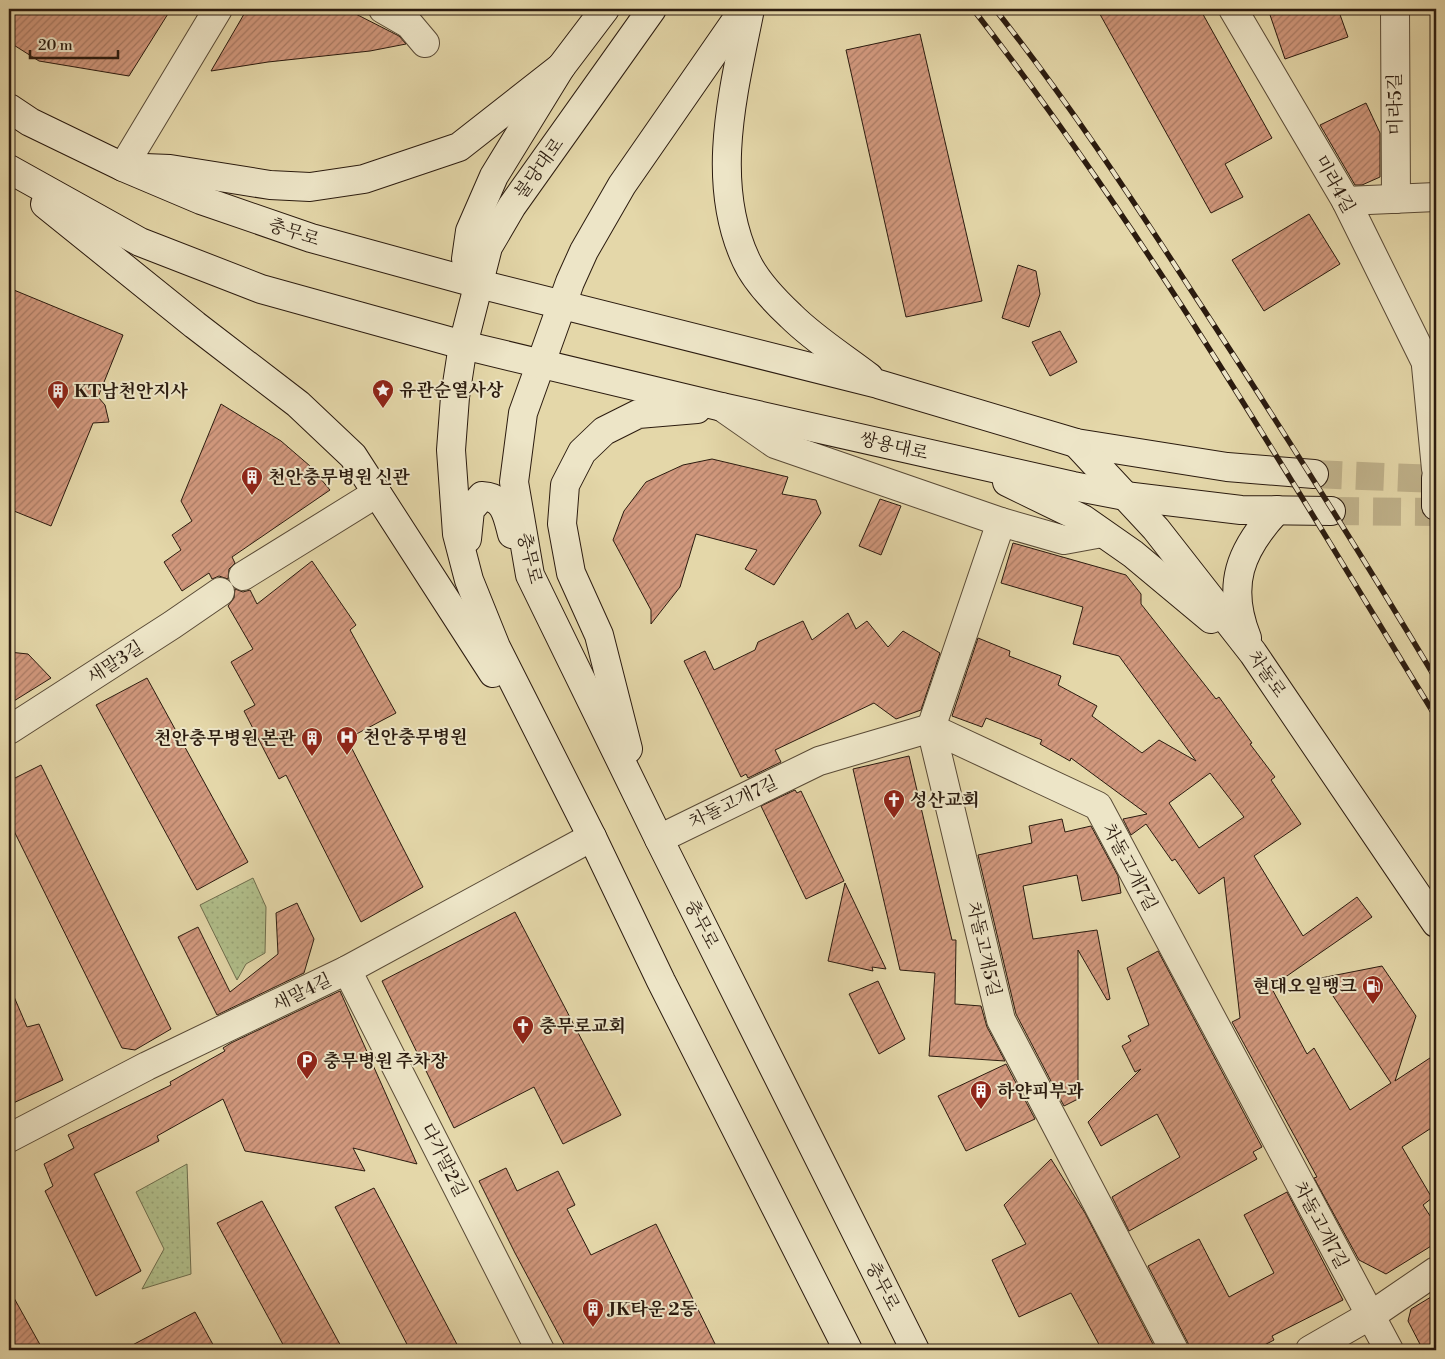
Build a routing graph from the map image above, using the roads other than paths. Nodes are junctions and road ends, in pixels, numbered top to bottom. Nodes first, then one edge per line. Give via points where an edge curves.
1 (218, 9) edge
2 (383, 9) edge
3 (606, 9) edge
4 (652, 9) edge
5 (744, 9) edge
6 (750, 9) edge
7 (1233, 9) edge
8 (1395, 9) edge
9 (425, 43) dead end
10 (561, 67) junction
11 (9, 108) edge
12 (123, 168) junction
13 (9, 169) edge
14 (9, 174) edge
15 (1436, 197) edge
16 (1396, 199) junction
17 (1346, 201) junction
18 (479, 284) junction
19 (562, 305) junction
20 (463, 345) junction
21 (540, 364) junction
22 (1431, 374) edge
23 (878, 384) junction
24 (722, 407) junction
25 (1076, 443) junction
26 (968, 463) junction
27 (1436, 469) edge
28 (1314, 474) tunnel mouth
29 (1436, 478) edge
30 (377, 493) junction
31 (1125, 496) junction
32 (1436, 506) edge
33 (1277, 510) junction
34 (1331, 511) tunnel mouth
35 (1001, 522) junction
36 (1102, 533) junction
37 (530, 575) junction
38 (243, 576) dead end
39 (468, 580) junction
40 (220, 592) dead end
41 (1253, 653) junction
42 (931, 728) junction
43 (9, 730) edge
44 (562, 780) junction
45 (641, 802) junction
46 (592, 837) junction
47 (659, 839) junction
48 (1436, 923) edge
49 (347, 970) junction
50 (9, 1138) edge
51 (1436, 1271) edge
52 (1369, 1315) junction
53 (540, 1350) edge
54 (848, 1350) edge
55 (915, 1350) edge
56 (1174, 1350) edge
57 (1310, 1350) edge
58 (1389, 1350) edge

1 - 12 main road
2 - 9 main road via 408,24
3 - 10 main road
4 - 18 main road, 불당대로 via 512,206 488,248
5 - 19 main road via 622,185 584,251
6 - 23 main road via 731,106 726,174 730,212 746,260 791,316
7 - 17 main road, 미라4길
8 - 16 main road, 미라5길
10 - 12 main road via 459,147 364,179 310,187 270,185 170,169
10 - 18 main road via 494,176 470,230 466,259
11 - 12 main road, 충무로 via 30,122
12 - 18 main road, 충무로 via 201,200 312,238
13 - 20 main road via 149,246 261,289
14 - 30 main road via 195,326 298,404 353,456
15 - 16 main road
16 - 17 main road
17 - 22 main road, 미라4길
18 - 19 main road, 충무로
18 - 20 main road, 불당대로
19 - 21 main road, 충무로
19 - 23 main road
20 - 21 main road, 쌍용대로
20 - 39 main road via 451,450 457,534
21 - 24 main road, 쌍용대로
21 - 37 main road, 충무로 via 523,413 514,482
22 - 27 main road
23 - 25 main road
24 - 26 main road, 쌍용대로
24 - 35 main road via 775,444
24 - 45 main road via 638,414 600,435 582,452 565,485 562,524 572,573 599,635
25 - 28 main road via 1228,468
25 - 31 main road, 차돌로
26 - 31 main road, 쌍용대로
26 - 36 main road via 1083,519
29 - 32 main road
30 - 38 main road
30 - 44 main road
31 - 33 main road, 쌍용대로 via 1241,510
31 - 41 main road, 차돌로 via 1156,529
33 - 34 main road, 쌍용대로
33 - 41 main road via 1248,548 1238,575 1238,615
35 - 36 main road via 1064,540
35 - 42 main road
36 - 41 main road via 1133,554
37 - 39 main road via 501,502 482,496 470,510 468,520
37 - 45 main road, 충무로
39 - 44 main road via 496,647
40 - 43 main road, 새말3길
41 - 48 main road, 차돌로
42 - 47 main road, 차돌고개7길 via 818,761
42 - 52 main road, 차돌고개7길 via 1098,806
42 - 56 main road, 차돌고개5길 via 1001,1020
44 - 46 main road
45 - 47 main road, 충무로
46 - 49 main road, 새말4길
46 - 54 main road via 660,981
47 - 55 main road, 충무로
49 - 50 main road, 새말4길 via 147,1066
49 - 53 main road, 다가말2길
51 - 52 main road
52 - 57 main road
52 - 58 main road, 차돌고개7길

